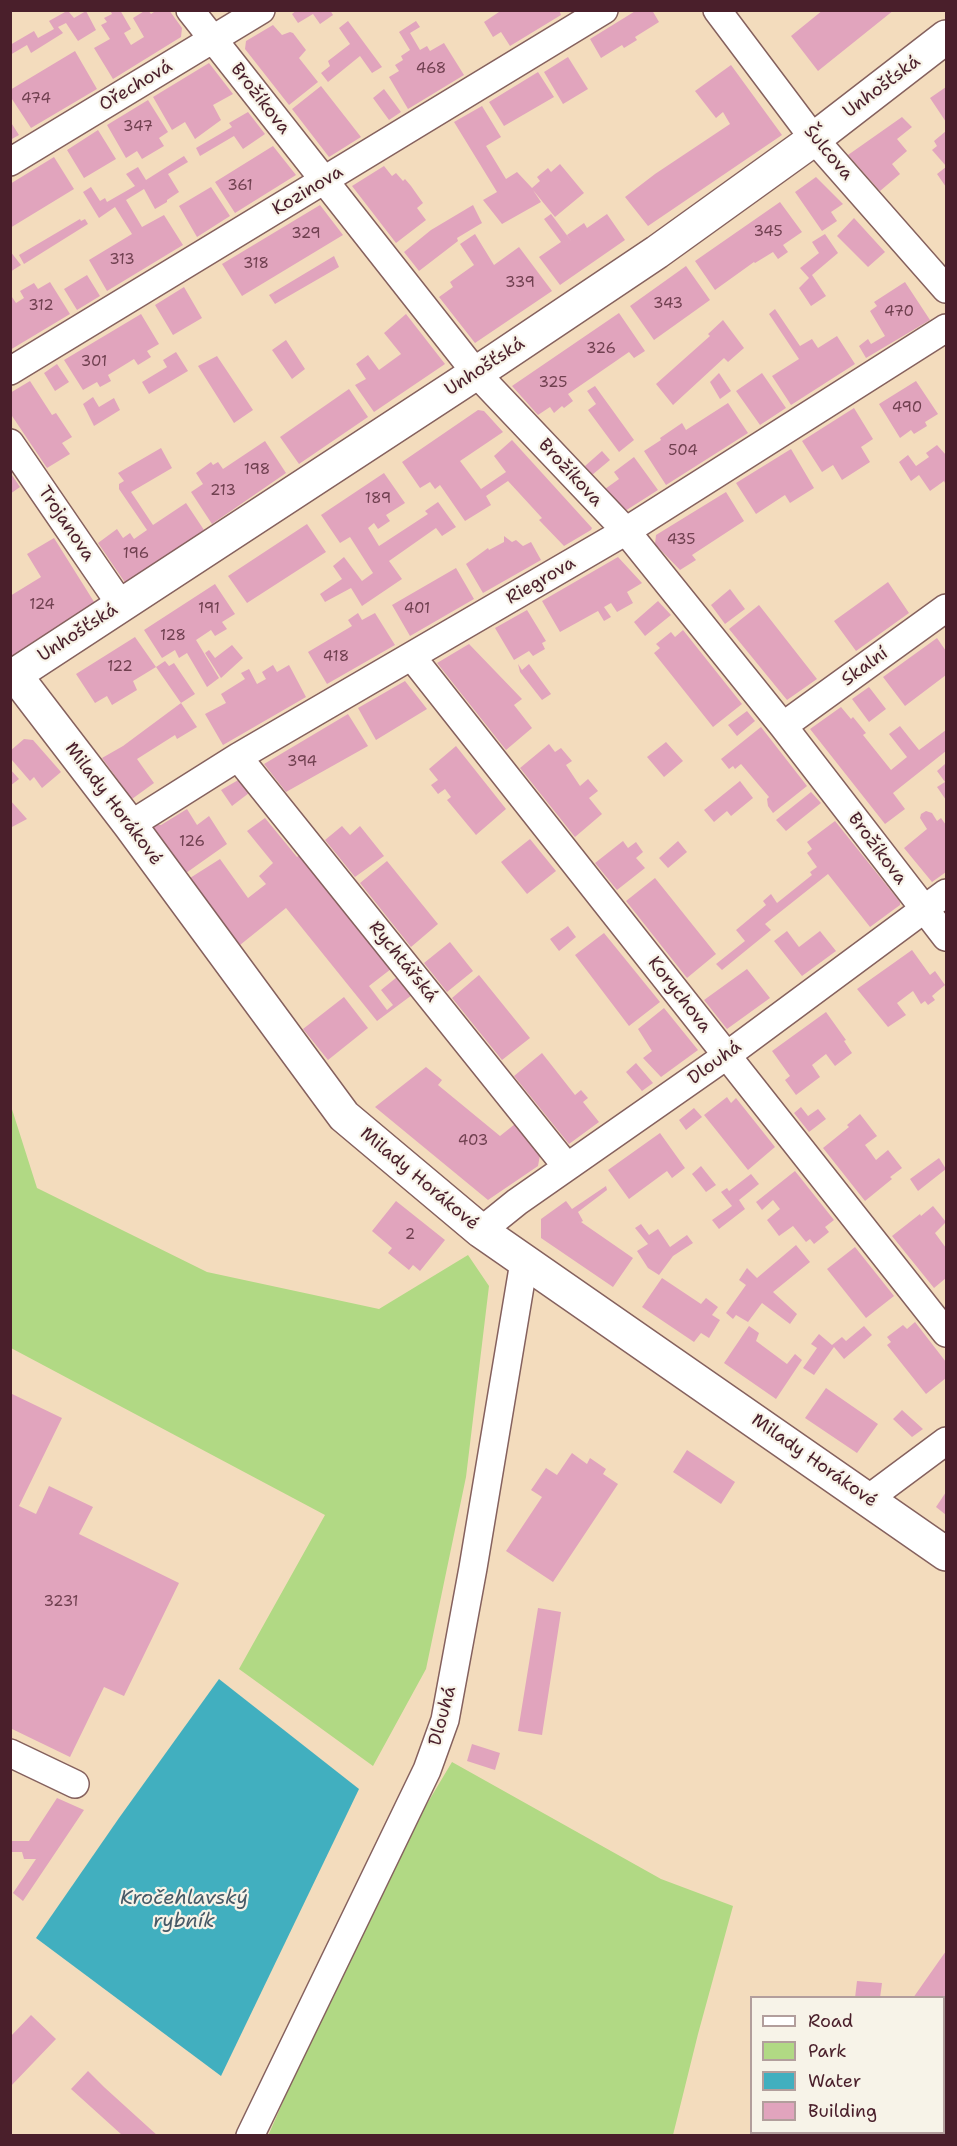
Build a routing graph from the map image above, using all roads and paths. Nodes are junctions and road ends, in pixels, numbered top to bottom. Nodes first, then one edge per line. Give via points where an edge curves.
1 (190, 10) edge
2 (261, 10) edge
3 (604, 10) edge
4 (717, 10) edge
5 (946, 37) edge
6 (213, 39) junction
7 (814, 139) junction
8 (10, 162) edge
9 (324, 181) junction
10 (946, 289) edge
11 (946, 328) edge
12 (10, 371) edge
13 (476, 374) junction
14 (10, 443) edge
15 (626, 531) junction
16 (121, 605) junction
17 (946, 608) edge
18 (412, 657) junction
19 (13, 677) edge
20 (783, 726) junction
21 (238, 757) junction
22 (130, 825) junction
23 (946, 892) edge
24 (923, 909) junction
25 (946, 937) edge
26 (726, 1056) junction
27 (567, 1167) junction
28 (481, 1231) junction
29 (524, 1262) junction
30 (946, 1333) edge
31 (946, 1441) edge
32 (868, 1499) junction
33 (946, 1554) edge
34 (10, 1752) edge
35 (75, 1784) dead end
36 (250, 2136) edge

1 - 6 street, Brožíkova
2 - 6 street, Ořechová
3 - 9 street, Kozinova
4 - 7 street, Šulcova
5 - 7 main road, Unhošťská
6 - 8 street, Ořechová
6 - 9 street, Brožíkova
7 - 10 street, Šulcova
7 - 13 main road, Unhošťská via 657,252
9 - 12 street, Kozinova
9 - 13 street, Brožíkova
11 - 15 street, Riegrova
13 - 15 street, Brožíkova
13 - 16 main road, Unhošťská
14 - 16 street, Trojanova
15 - 18 street, Riegrova
15 - 20 street, Brožíkova
16 - 19 main road, Unhošťská
17 - 20 street, Skalní
18 - 21 street, Riegrova
18 - 26 street, Korychova
19 - 22 main road, Milady Horákové
20 - 24 street, Brožíkova
21 - 22 street, Riegrova
21 - 27 street, Rychtářská
22 - 28 main road, Milady Horákové via 344,1116
23 - 24 street, Dlouhá
24 - 25 street, Brožíkova
24 - 26 street, Dlouhá
26 - 27 street, Dlouhá
26 - 30 street, Korychova
27 - 28 street, Dlouhá
28 - 29 main road, Milady Horákové
29 - 32 main road, Milady Horákové
29 - 36 street, Dlouhá via 445,1720 427,1770
31 - 32 street
32 - 33 main road, Milady Horákové
34 - 35 street

